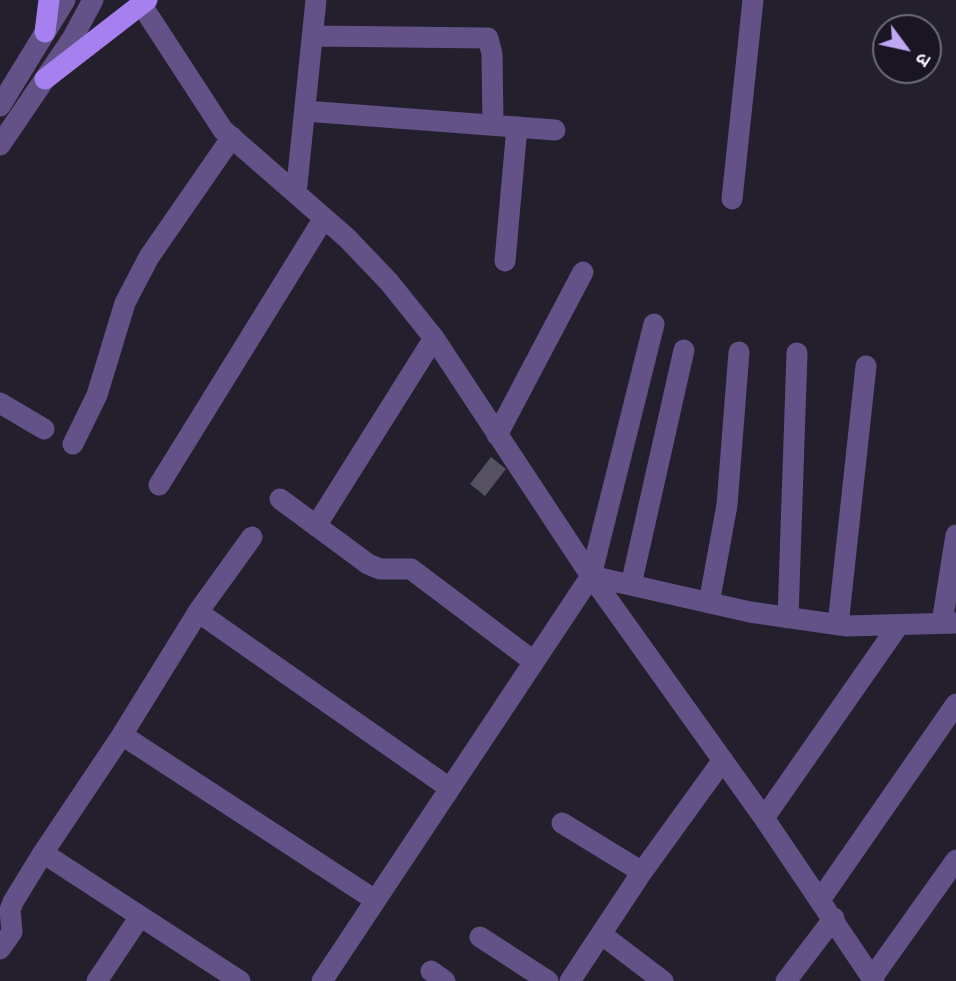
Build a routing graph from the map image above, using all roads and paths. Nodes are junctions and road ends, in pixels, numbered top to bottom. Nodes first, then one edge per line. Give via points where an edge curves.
1 (49, 0) edge
2 (65, 0) edge
3 (93, 0) edge
4 (316, 0) edge
5 (753, 0) edge
6 (144, 2) edge
7 (45, 32) junction
8 (314, 36) junction
9 (45, 79) junction
10 (1, 106) edge
11 (305, 111) junction
12 (21, 116) junction
13 (493, 125) junction
14 (517, 127) junction
15 (555, 130) dead end
16 (232, 137) junction
17 (0, 145) edge
18 (296, 194) junction
19 (732, 199) dead end
20 (324, 218) junction
21 (505, 261) dead end
22 (583, 272) dead end
23 (654, 324) dead end
24 (434, 338) junction
25 (684, 350) dead end
26 (739, 352) dead end
27 (797, 353) dead end
28 (866, 366) dead end
29 (0, 403) edge
30 (44, 429) dead end
31 (497, 435) junction
32 (73, 444) dead end
33 (159, 485) dead end
34 (281, 499) dead end
35 (316, 526) junction
36 (956, 535) edge
37 (252, 537) dead end
38 (591, 576) junction
39 (631, 585) junction
40 (709, 603) junction
41 (198, 612) junction
42 (788, 618) junction
43 (949, 623) edge
44 (838, 625) junction
45 (898, 626) junction
46 (533, 661) junction
47 (956, 704) edge
48 (122, 735) junction
49 (723, 760) junction
50 (448, 787) junction
51 (764, 818) junction
52 (562, 823) dead end
53 (43, 853) junction
54 (956, 860) edge
55 (642, 872) junction
56 (375, 900) junction
57 (820, 900) junction
58 (139, 918) junction
59 (834, 918) junction
60 (601, 934) junction
61 (480, 937) dead end
62 (0, 949) edge
63 (873, 980) edge
64 (97, 981) edge
65 (240, 981) edge
66 (323, 981) edge
67 (548, 981) edge
68 (570, 981) edge
69 (663, 981) edge
70 (786, 981) edge

1 - 7 main road
2 - 7 street
3 - 9 street
4 - 8 street
5 - 19 street
6 - 9 main road
6 - 16 street via 223,130
7 - 10 street
8 - 11 street
8 - 13 street via 488,38
9 - 12 street
10 - 12 street
11 - 13 street
11 - 18 street
12 - 17 street
13 - 14 street
14 - 15 street
14 - 21 street
16 - 18 street
16 - 32 street via 149,257 125,303 97,395
18 - 20 street
20 - 24 street via 389,282
20 - 33 street
22 - 31 street
23 - 38 street
24 - 31 street
24 - 35 street
25 - 39 street
26 - 40 street via 727,505
27 - 42 street
28 - 44 street
29 - 30 street
31 - 38 street
34 - 35 street
35 - 46 street via 368,564 380,569 411,569
36 - 43 street
37 - 41 street
38 - 39 street
38 - 46 street
38 - 49 street
39 - 40 street
40 - 42 street
41 - 48 street
41 - 50 street
42 - 44 street
43 - 45 street
44 - 45 street
45 - 51 street
46 - 50 street
47 - 57 street
48 - 53 street
48 - 56 street
49 - 51 street
49 - 55 street
50 - 56 street
51 - 57 street
52 - 55 street
53 - 58 street
53 - 62 street via 13,902 12,932
54 - 63 street
55 - 60 street
56 - 66 street
57 - 59 street
58 - 64 street
58 - 65 street
59 - 63 street
59 - 70 street
60 - 68 street
60 - 69 street
61 - 67 street

